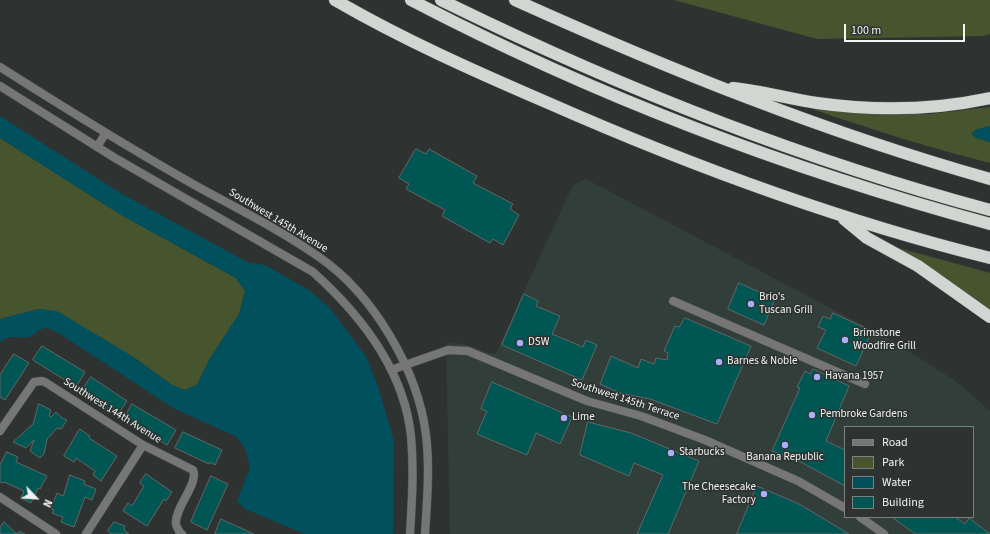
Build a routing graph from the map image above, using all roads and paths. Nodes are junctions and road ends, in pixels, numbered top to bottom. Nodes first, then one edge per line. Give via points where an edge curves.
1 (335, 0) edge
2 (411, 0) edge
3 (441, 0) edge
4 (515, 0) edge
5 (0, 68) edge
6 (0, 86) edge
7 (716, 86) junction
8 (990, 98) edge
9 (105, 134) junction
10 (97, 147) junction
11 (990, 179) edge
12 (990, 210) edge
13 (838, 214) junction
14 (990, 224) edge
15 (990, 258) edge
16 (673, 301) dead end
17 (990, 317) edge
18 (406, 364) junction
19 (391, 370) junction
20 (865, 384) dead end
21 (0, 432) edge
22 (143, 445) junction
23 (0, 497) edge
24 (844, 507) edge
25 (861, 518) edge
26 (56, 534) edge
27 (86, 534) edge
28 (181, 534) edge
29 (410, 534) edge
30 (425, 534) edge
31 (884, 534) edge

1 - 13 highway via 455,62 594,123 738,179
2 - 14 highway via 545,65 689,126 844,182
3 - 12 highway via 596,73 743,132 851,169
4 - 7 highway via 609,43
5 - 9 street, Southwest 145th Avenue
6 - 10 street
7 - 8 highway via 759,91 816,103 865,108 938,106
7 - 11 highway via 863,141
9 - 10 street
9 - 18 street, Southwest 145th Avenue via 320,257 363,299 387,331
10 - 19 street via 313,272 356,314
13 - 15 highway
13 - 17 highway via 868,238 935,277
16 - 20 street
18 - 19 street, Southwest 145th Terrace
18 - 24 street, Southwest 145th Terrace via 448,350 468,351 587,402 641,416 705,440 798,481
18 - 30 street, Southwest 145th Avenue via 426,434 428,478
19 - 29 street via 411,435 413,479
21 - 22 street, Southwest 144th Avenue via 32,385 38,381 45,382
22 - 27 street
22 - 28 street, Southwest 144th Avenue via 190,468 194,473 177,516 176,524
23 - 26 street
25 - 31 street

